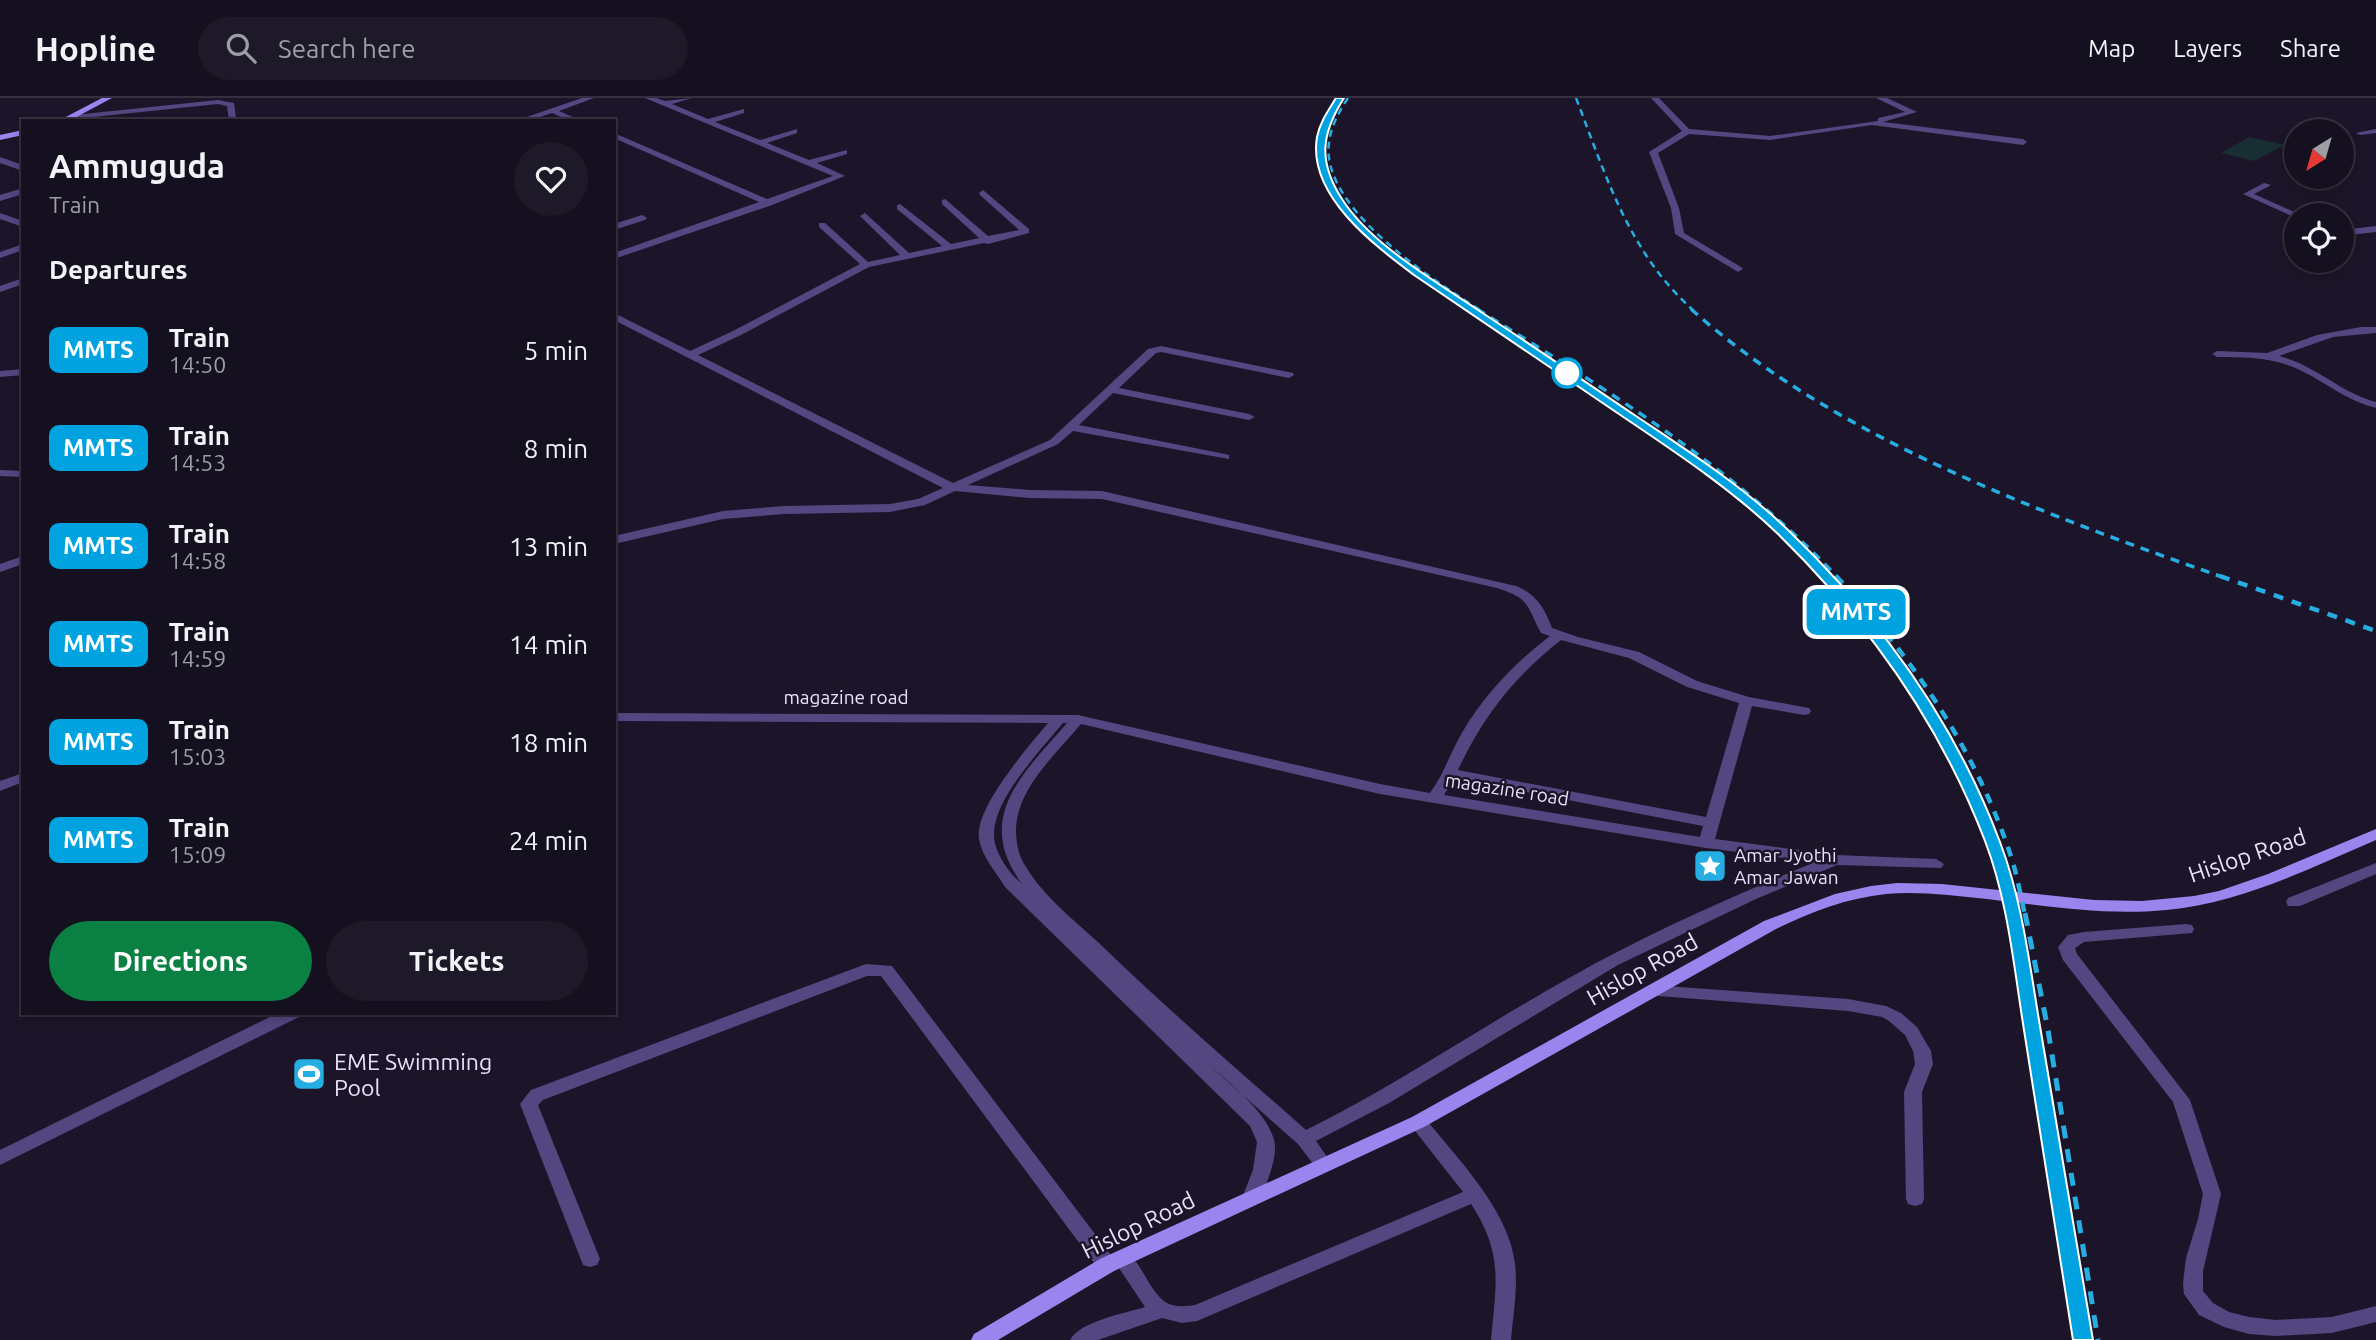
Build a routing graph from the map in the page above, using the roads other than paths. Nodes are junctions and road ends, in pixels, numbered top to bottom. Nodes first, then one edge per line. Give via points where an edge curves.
1 (108, 98) edge
2 (151, 98) edge
3 (590, 98) edge
4 (649, 98) edge
5 (688, 98) edge
6 (1656, 98) edge
7 (1881, 98) edge
8 (664, 104) junction
9 (151, 109) junction
10 (551, 110) junction
11 (741, 111) dead end
12 (74, 117) junction
13 (97, 117) edge
14 (68, 119) edge
15 (232, 119) edge
16 (525, 119) edge
17 (573, 119) edge
18 (706, 122) junction
19 (1872, 123) junction
20 (794, 131) dead end
21 (1687, 131) junction
22 (2376, 131) edge
23 (21, 133) edge
24 (2360, 133) dead end
25 (616, 136) edge
26 (0, 138) edge
27 (2022, 142) dead end
28 (758, 144) junction
29 (844, 152) dead end
30 (0, 160) edge
31 (809, 163) junction
32 (21, 167) edge
33 (2267, 185) dead end
34 (21, 192) edge
35 (983, 193) dead end
36 (0, 198) edge
37 (946, 202) dead end
38 (769, 203) junction
39 (900, 207) dead end
40 (2284, 209) edge
41 (0, 216) edge
42 (866, 216) dead end
43 (642, 218) dead end
44 (19, 222) edge
45 (822, 225) dead end
46 (0, 226) edge
47 (616, 226) edge
48 (2376, 229) edge
49 (2354, 232) edge
50 (988, 241) junction
51 (616, 246) edge
52 (21, 248) edge
53 (950, 248) junction
54 (628, 251) junction
55 (0, 255) edge
56 (616, 255) edge
57 (908, 257) junction
58 (866, 265) junction
59 (1738, 269) dead end
60 (0, 275) edge
61 (21, 281) edge
62 (0, 289) edge
63 (616, 317) edge
64 (2376, 330) edge
65 (691, 354) junction
66 (2217, 354) dead end
67 (2268, 356) junction
68 (21, 372) edge
69 (0, 374) edge
70 (1289, 375) dead end
71 (1110, 389) junction
72 (2376, 405) edge
73 (1249, 417) dead end
74 (1071, 427) junction
75 (1224, 457) dead end
76 (0, 473) edge
77 (21, 474) edge
78 (951, 487) junction
79 (616, 540) edge
80 (21, 561) edge
81 (0, 568) edge
82 (1558, 636) junction
83 (1747, 701) junction
84 (1804, 711) dead end
85 (616, 717) edge
86 (1059, 719) junction
87 (1078, 719) junction
88 (1450, 773) junction
89 (21, 778) edge
90 (0, 786) edge
91 (1434, 798) junction
92 (1712, 823) junction
93 (2376, 834) edge
94 (1706, 843) junction
95 (1836, 860) junction
96 (1936, 864) dead end
97 (2376, 868) edge
98 (2294, 902) dead end
99 (2186, 929) dead end
100 (1076, 938) junction
101 (1652, 991) junction
102 (1134, 994) junction
103 (289, 1015) edge
104 (1418, 1122) junction
105 (1304, 1139) junction
106 (0, 1158) edge
107 (1323, 1164) junction
108 (1474, 1195) junction
109 (1251, 1198) junction
110 (1915, 1199) dead end
111 (590, 1259) dead end
112 (1116, 1261) junction
113 (1160, 1311) junction
114 (2376, 1314) edge
115 (981, 1340) edge
116 (1080, 1340) edge
117 (1501, 1340) edge

1 - 12 main road
2 - 9 street
3 - 10 street
4 - 8 street
5 - 8 street
6 - 21 street
7 - 19 street via 1913,111
8 - 18 street
9 - 13 street
9 - 15 street via 224,103 231,104
10 - 16 street
10 - 17 street
11 - 18 street
12 - 13 street
12 - 14 main road
18 - 28 street
19 - 21 street via 1770,138
19 - 27 street
20 - 28 street
21 - 59 street via 1653,152 1680,234
22 - 24 street
23 - 26 main road
25 - 38 street
28 - 31 street
29 - 31 street
30 - 32 street
31 - 38 street via 841,177
33 - 40 street via 2247,194
34 - 36 street
35 - 50 street via 1026,232
37 - 50 street
38 - 54 street
39 - 53 street
41 - 44 street
42 - 57 street
43 - 47 street
44 - 46 street
45 - 58 street
48 - 49 street
50 - 53 street
51 - 54 street
52 - 55 street
53 - 57 street
54 - 56 street
57 - 58 street
58 - 65 street
60 - 61 street
61 - 62 street
63 - 65 street
64 - 67 street via 2319,335
65 - 78 street
66 - 67 street
67 - 72 street via 2300,366
68 - 69 street
70 - 71 street via 1161,349 1146,354
71 - 73 street
71 - 74 street
74 - 75 street
74 - 78 street via 1044,448
76 - 77 street
78 - 79 street via 906,506 723,516
78 - 82 street via 1102,495 1501,585 1532,598 1546,630
80 - 81 street
82 - 83 street via 1634,655 1692,684
82 - 88 street via 1490,702 1462,744
83 - 84 street
83 - 92 street
85 - 86 street, magazine road
86 - 87 street, magazine road
86 - 100 street via 1004,793 986,836 1011,883
87 - 91 street, magazine road
87 - 100 street via 1014,803 1008,828 1018,869
88 - 91 street
88 - 92 street
89 - 90 street
91 - 94 street, magazine road
92 - 94 street
93 - 101 main road, Hislop Road via 2256,884 2168,905 2087,905 1920,888 1858,893 1770,925
94 - 95 street, magazine road
95 - 96 street, magazine road
95 - 105 street via 1744,897 1612,961 1355,1115
97 - 98 street
99 - 114 street via 2084,937 2066,947 2181,1100 2212,1194 2212,1209 2193,1271 2194,1293 2211,1318 2227,1327 2265,1335 2358,1322
100 - 102 street
101 - 104 main road, Hislop Road
101 - 110 street via 1848,1005 1895,1017 1910,1031 1924,1064 1913,1092
102 - 105 street
102 - 109 street via 1257,1122 1266,1142
103 - 106 street
104 - 107 main road, Hislop Road
104 - 108 street
105 - 107 street
107 - 109 main road, Hislop Road
108 - 113 street via 1197,1314
108 - 117 street via 1505,1254
109 - 112 main road, Hislop Road
111 - 112 street via 528,1104 537,1095 866,971 886,970
112 - 113 street
112 - 115 main road, Hislop Road
113 - 116 street via 1100,1329

